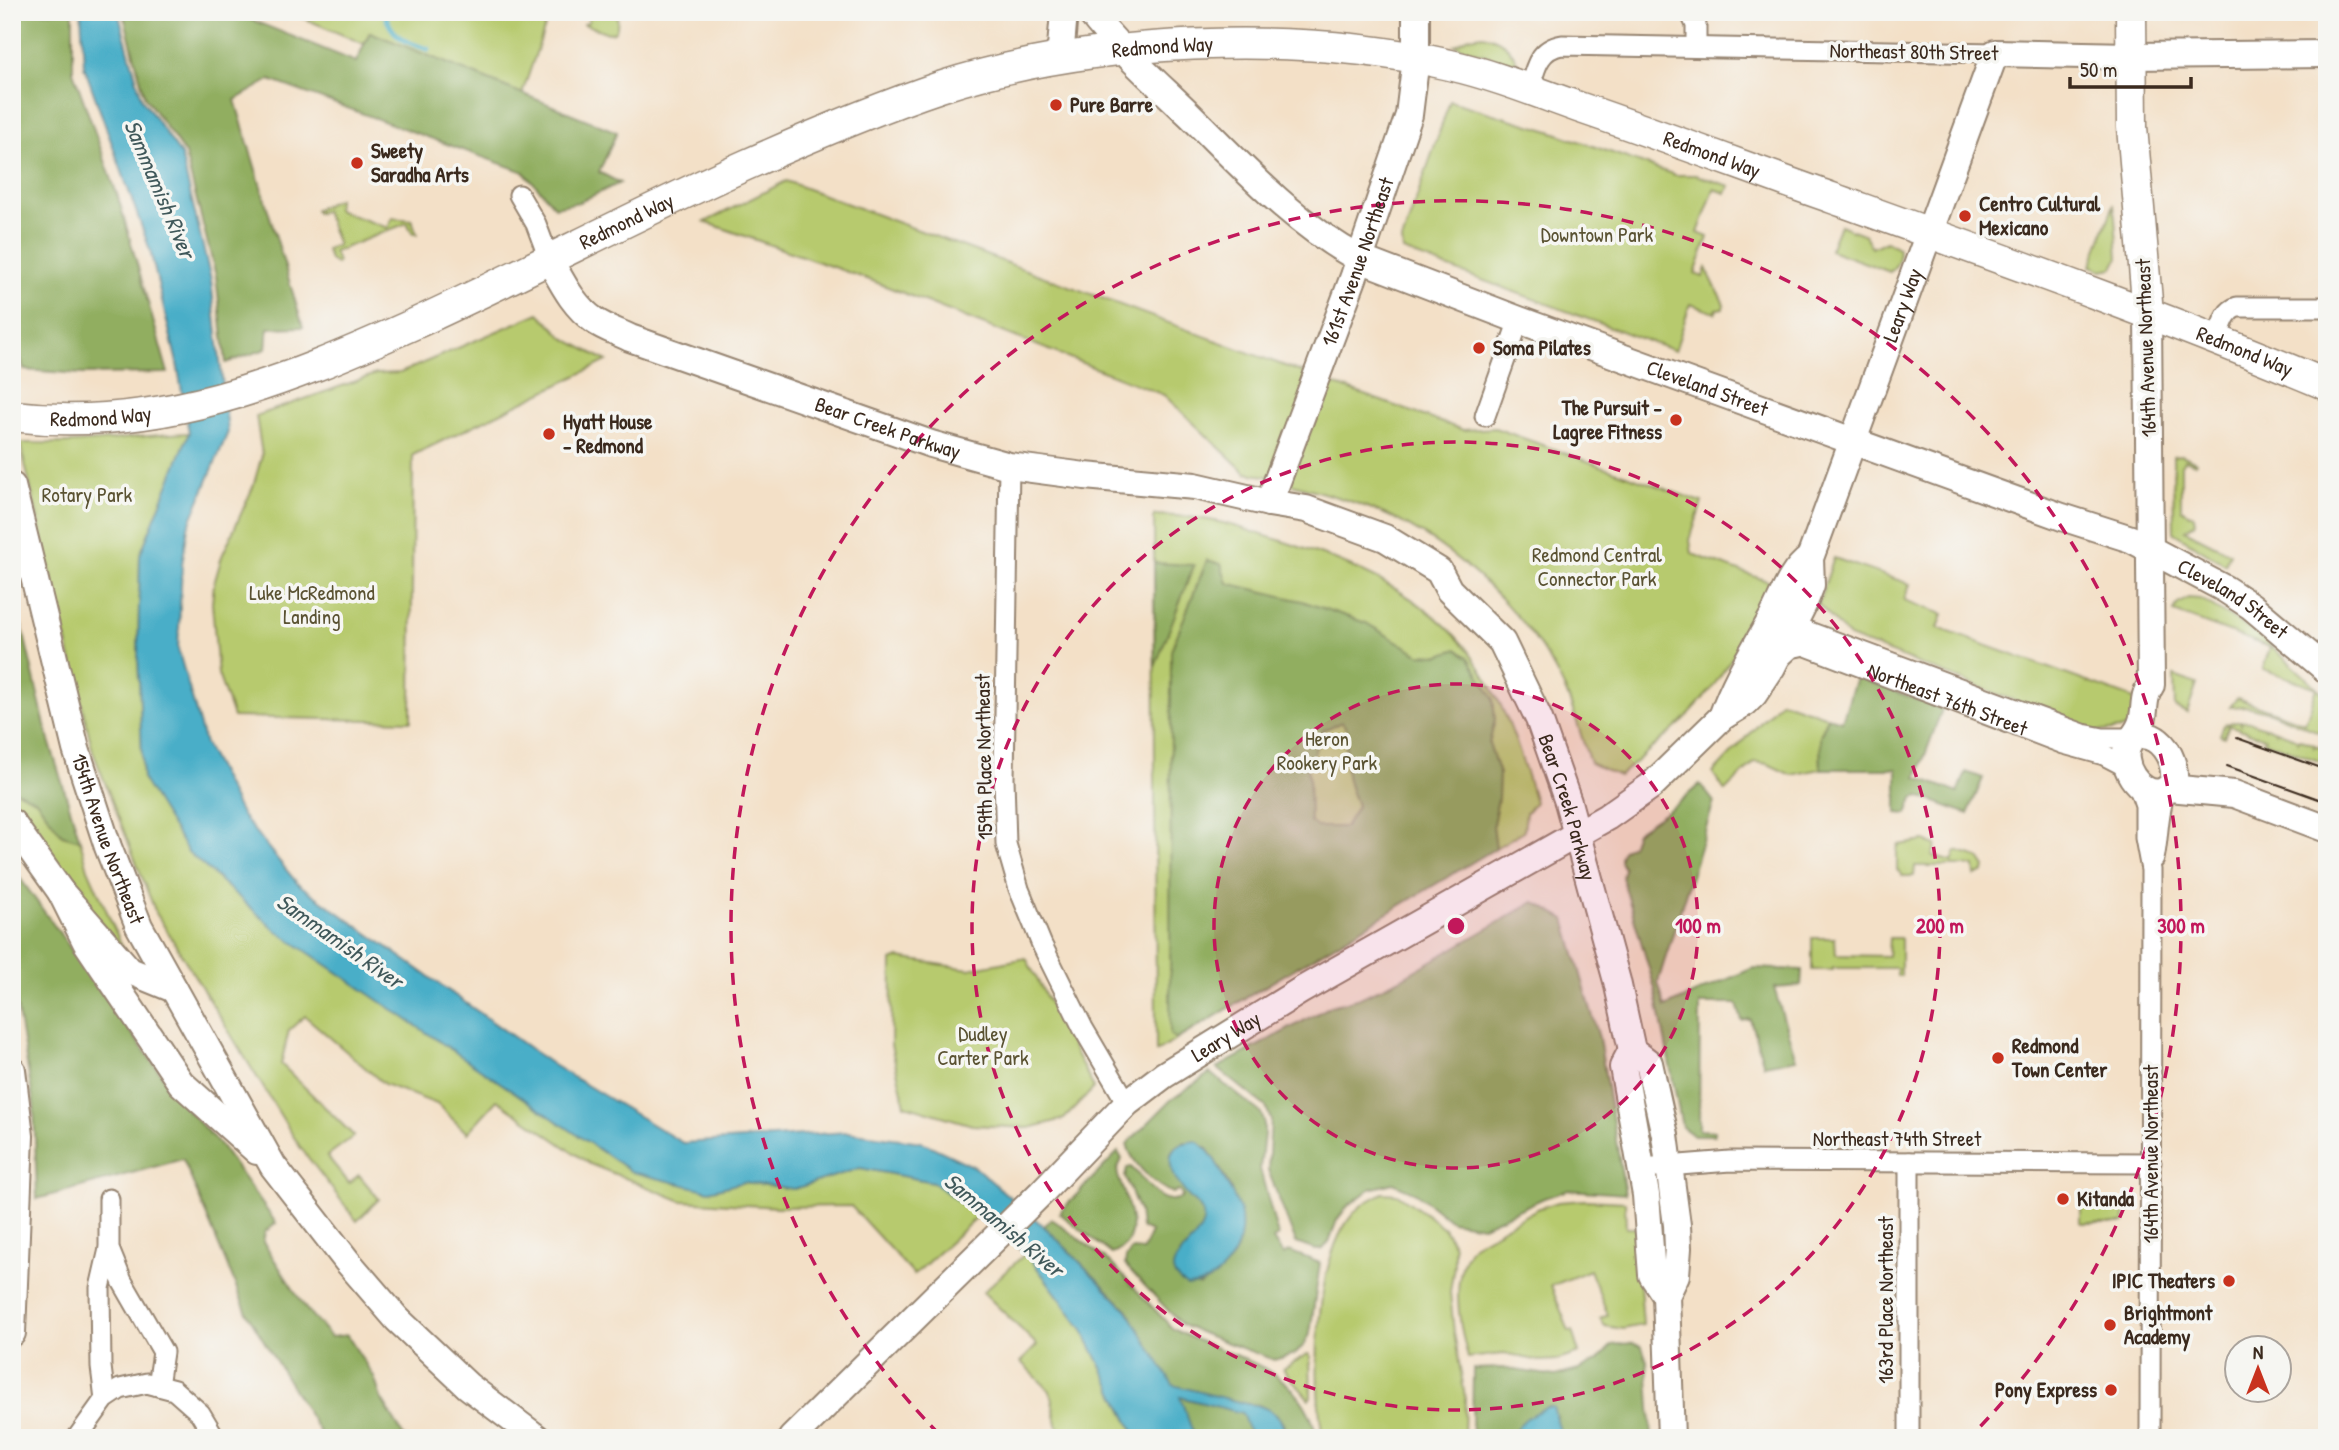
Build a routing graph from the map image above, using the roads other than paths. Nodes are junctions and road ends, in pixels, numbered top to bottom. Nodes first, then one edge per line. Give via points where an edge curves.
1 (1064, 12) edge
2 (1090, 12) edge
3 (1416, 12) edge
4 (1690, 12) edge
5 (2131, 12) edge
6 (1696, 47) junction
7 (1124, 51) junction
8 (1996, 53) junction
9 (2327, 54) edge
10 (2131, 56) junction
11 (1416, 58) junction
12 (1054, 60) junction
13 (1529, 90) junction
14 (519, 195) dead end
15 (1930, 233) junction
16 (549, 259) junction
17 (1360, 259) junction
18 (2327, 307) edge
19 (2148, 313) junction
20 (1519, 320) junction
21 (2217, 339) junction
22 (2327, 385) edge
23 (12, 416) edge
24 (1485, 416) dead end
25 (1853, 441) junction
26 (1009, 466) junction
27 (12, 486) edge
28 (1269, 503) junction
29 (2150, 549) junction
30 (1811, 558) junction
31 (1793, 626) junction
32 (1772, 667) junction
33 (2327, 670) edge
34 (2151, 685) junction
35 (1732, 690) junction
36 (1721, 717) junction
37 (2134, 737) junction
38 (2169, 753) junction
39 (2133, 776) junction
40 (2168, 789) junction
41 (2234, 794) junction
42 (12, 822) edge
43 (2327, 829) edge
44 (1576, 836) junction
45 (2151, 870) junction
46 (61, 892) junction
47 (174, 989) junction
48 (1632, 1050) junction
49 (12, 1070) edge
50 (1127, 1103) junction
51 (1909, 1162) junction
52 (2151, 1163) junction
53 (1670, 1165) junction
54 (273, 1166) junction
55 (1642, 1168) junction
56 (109, 1199) dead end
57 (109, 1249) junction
58 (1666, 1296) junction
59 (12, 1333) edge
60 (158, 1386) junction
61 (105, 1399) junction
62 (77, 1438) edge
63 (215, 1438) edge
64 (537, 1438) edge
65 (792, 1438) edge
66 (1671, 1438) edge
67 (1909, 1438) edge
68 (2150, 1438) edge

1 - 12 main road via 1061,47
2 - 7 main road, Cleveland Street
3 - 11 main road, 161st Avenue Northeast
4 - 6 street via 1696,25
5 - 10 main road, 164th Avenue Northeast
6 - 8 street, Northeast 80th Street
6 - 13 street, Northeast 80th Street via 1552,47 1539,58
7 - 11 main road, Redmond Way via 1287,45
7 - 12 main road, Redmond Way
7 - 17 main road, Cleveland Street via 1284,206
8 - 10 main road, Northeast 80th Street
8 - 15 main road, Leary Way
9 - 10 main road, Northeast 80th Street
10 - 19 main road, 164th Avenue Northeast via 2133,148
11 - 13 main road, Redmond Way
11 - 17 main road, 161st Avenue Northeast via 1409,115
12 - 16 main road, Redmond Way via 958,82 883,107 744,166
13 - 15 main road, Redmond Way
14 - 16 street
15 - 19 main road, Redmond Way
15 - 25 main road, Leary Way
16 - 23 main road, Redmond Way via 321,366 241,393 181,409 116,418
16 - 26 main road, Bear Creek Parkway via 581,309 629,338 930,444
17 - 20 main road, Cleveland Street
17 - 28 main road, 161st Avenue Northeast
18 - 21 street via 2230,309
19 - 21 main road, Redmond Way
19 - 29 main road, 164th Avenue Northeast
20 - 24 street
20 - 25 main road, Cleveland Street
21 - 22 main road, Redmond Way
25 - 29 main road, Cleveland Street
25 - 30 main road, Leary Way
26 - 28 main road, Bear Creek Parkway via 1195,486
26 - 50 street, 159th Place Northeast via 1006,844 1042,945
27 - 47 main road, 154th Avenue Northeast via 84,773 139,926
28 - 44 main road, Bear Creek Parkway via 1306,509 1385,538 1439,572 1449,590 1502,642 1539,719
29 - 33 main road, Cleveland Street via 2251,606
29 - 34 main road, 164th Avenue Northeast
30 - 31 main road, Leary Way via 1811,585
30 - 35 main road, Leary Way via 1792,575
31 - 32 main road, Leary Way
31 - 35 main road via 1775,632
31 - 37 street, Northeast 76th Street via 2083,734
32 - 36 main road, Leary Way via 1745,703
32 - 39 street, Northeast 76th Street via 1790,648 1804,645 2104,755
34 - 37 main road, 164th Avenue Northeast via 2145,693 2143,721
34 - 38 main road, 164th Avenue Northeast via 2157,693 2160,729
35 - 36 main road, Leary Way
36 - 44 main road, Leary Way via 1651,786
37 - 38 main road via 2149,736
37 - 39 main road via 2125,751
38 - 40 main road via 2175,773
38 - 41 main road via 2180,766 2217,781
39 - 40 main road via 2153,793
39 - 45 street, 164th Avenue Northeast via 2145,805
40 - 41 main road
40 - 45 street, 164th Avenue Northeast via 2160,807 2159,839
41 - 43 main road
42 - 46 main road
44 - 48 main road, Bear Creek Parkway via 1618,981
44 - 50 main road, Leary Way via 1300,991
45 - 52 street, 164th Avenue Northeast
46 - 47 main road via 130,971
46 - 54 main road via 86,942 181,1083
47 - 54 main road, 154th Avenue Northeast
48 - 53 main road, Bear Creek Parkway via 1649,1063
48 - 55 main road, Bear Creek Parkway via 1623,1067
49 - 59 main road via 20,1136
50 - 65 main road, Leary Way via 1041,1194
51 - 52 street, Northeast 74th Street
51 - 53 street, Northeast 74th Street
51 - 67 street, 163rd Place Northeast
52 - 68 street, 164th Avenue Northeast
53 - 55 street, Northeast 74th Street
53 - 58 main road, Bear Creek Parkway via 1678,1248 1676,1275
54 - 64 main road via 397,1319 468,1386
55 - 58 main road, Bear Creek Parkway via 1652,1275
56 - 57 street
57 - 60 street via 163,1352
57 - 61 street via 100,1288
58 - 66 main road, Bear Creek Parkway
60 - 61 street via 120,1389
60 - 63 street via 174,1390 200,1413
61 - 62 street

